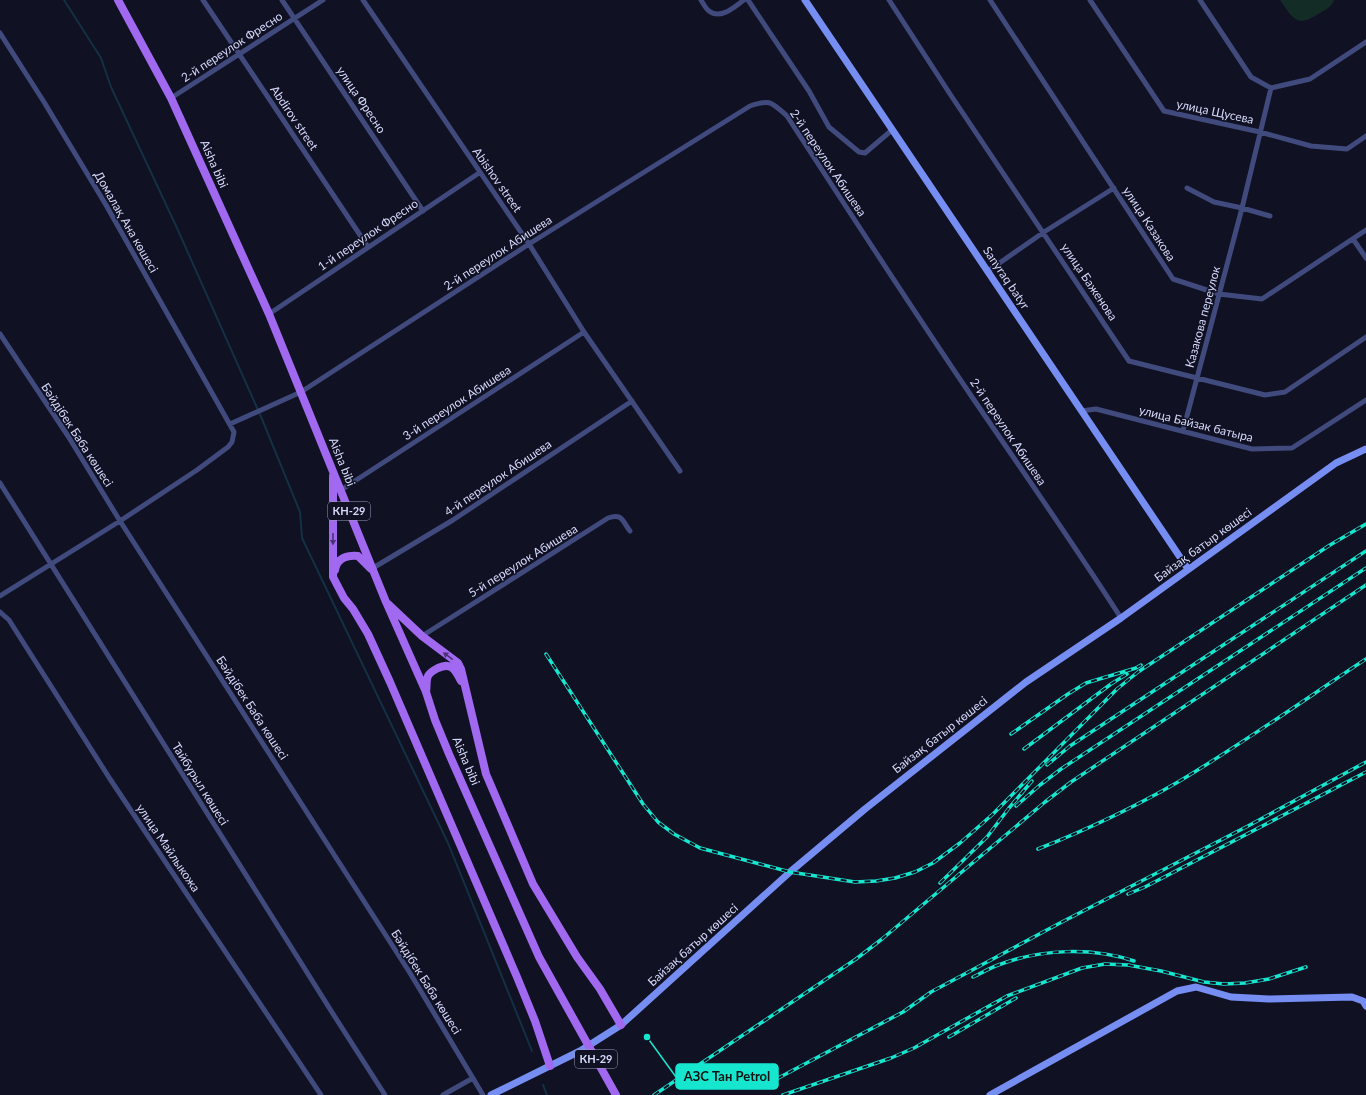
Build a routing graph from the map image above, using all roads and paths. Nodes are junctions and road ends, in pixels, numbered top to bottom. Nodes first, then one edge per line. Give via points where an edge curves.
1 (118, 0) edge
2 (203, 0) edge
3 (282, 0) edge
4 (323, 0) edge
5 (363, 0) edge
6 (701, 0) edge
7 (744, 0) edge
8 (748, 0) edge
9 (805, 0) edge
10 (889, 0) edge
11 (990, 0) edge
12 (1090, 0) edge
13 (1200, 0) edge
14 (295, 19) junction
15 (0, 33) edge
16 (1366, 42) edge
17 (239, 54) junction
18 (1271, 88) junction
19 (171, 98) junction
20 (892, 130) junction
21 (1260, 132) junction
22 (1366, 136) edge
23 (479, 173) junction
24 (1114, 188) junction
25 (1187, 188) dead end
26 (1242, 208) junction
27 (423, 211) junction
28 (1270, 216) dead end
29 (1366, 230) edge
30 (1044, 232) junction
31 (1353, 239) junction
32 (529, 244) junction
33 (368, 247) junction
34 (1366, 258) edge
35 (988, 271) junction
36 (1219, 294) junction
37 (269, 314) junction
38 (584, 332) junction
39 (0, 334) edge
40 (1366, 337) edge
41 (1197, 378) junction
42 (301, 392) junction
43 (1366, 400) edge
44 (632, 401) junction
45 (1081, 411) junction
46 (230, 424) junction
47 (1183, 431) junction
48 (1366, 449) edge
49 (680, 471) dead end
50 (333, 472) junction
51 (0, 483) edge
52 (340, 490) junction
53 (120, 521) junction
54 (630, 531) dead end
55 (51, 564) junction
56 (1188, 569) junction
57 (374, 571) junction
58 (333, 577) junction
59 (0, 596) edge
60 (386, 602) junction
61 (0, 612) edge
62 (1121, 618) junction
63 (422, 636) junction
64 (466, 689) junction
65 (426, 692) junction
66 (1366, 1006) edge
67 (621, 1025) junction
68 (550, 1066) junction
69 (473, 1078) junction
70 (447, 1094) edge
71 (321, 1095) edge
72 (386, 1095) edge
73 (483, 1095) edge
74 (491, 1095) edge
75 (616, 1095) edge
76 (990, 1095) edge

1 - 19 main road, Aisha bibi / КН-29
2 - 17 street, Abdirov street
3 - 14 street, улица Фресно
4 - 14 street, 2-й переулок Фресно
5 - 23 street, Abishov street
6 - 7 street via 709,11 717,14 726,13
8 - 20 street via 809,91 829,127 862,153
9 - 20 street, Sanyraq batyr
10 - 30 street, улица Баженова via 954,101
11 - 24 street, улица Казакова
12 - 21 street, улица Щусева via 1164,111
13 - 18 street via 1251,77
14 - 17 street, 2-й переулок Фресно
14 - 27 street, улица Фресно
15 - 46 street, Домалақ Ана көшесі via 106,204
16 - 18 street via 1310,79
17 - 19 street, 2-й переулок Фресно
17 - 33 street, Abdirov street
18 - 21 street, Казакова переулок
19 - 37 main road, Aisha bibi / КН-29
20 - 35 street, Sanyraq batyr
21 - 22 street, улица Щусева via 1311,146 1347,149
21 - 26 street, Казакова переулок
23 - 27 street, 1-й переулок Фресно
23 - 32 street, Abishov street
24 - 30 street
24 - 36 street, улица Казакова via 1173,279
25 - 26 street via 1214,202
26 - 28 street
26 - 36 street, Казакова переулок
27 - 33 street, 1-й переулок Фресно
29 - 31 street, улица Казакова
30 - 35 street
30 - 41 street, улица Баженова via 1129,360
31 - 34 street
31 - 36 street, улица Казакова via 1262,299
32 - 38 street, Abishov street
32 - 42 street, 2-й переулок Абишева
32 - 62 street, 2-й переулок Абишева via 750,106 771,102 787,116
33 - 37 street, 1-й переулок Фресно
35 - 45 street, Sanyraq batyr
36 - 41 street, Казакова переулок
37 - 42 main road, Aisha bibi / КН-29
38 - 44 street, Abishov street
38 - 52 street, 3-й переулок Абишева
39 - 53 street, Бәйдібек Баба көшесі via 68,436
40 - 41 street, улица Баженова via 1286,392 1265,395
41 - 47 street, Казакова переулок
42 - 46 street, 2-й переулок Абишева
42 - 50 main road, Aisha bibi / КН-29
43 - 47 street, улица Байзак батыра via 1292,448 1252,449
44 - 49 street, Abishov street
44 - 57 street, 4-й переулок Абишева
45 - 47 street, улица Байзак батыра via 1096,409
45 - 56 street, Sanyraq batyr
46 - 53 street via 234,432 228,447
48 - 56 street, Байзақ батыр көшесі via 1336,463
50 - 52 main road, Aisha bibi / КН-29
50 -> 58 main road
51 - 55 street, Тайбурыл көшесі
52 - 57 main road, Aisha bibi / КН-29
53 - 55 street
53 - 69 street, Бәйдібек Баба көшесі via 410,973
54 - 63 street, 5-й переулок Абишева via 621,517 608,518
55 - 59 street
55 - 72 street, Тайбурыл көшесі
56 - 62 street, Байзақ батыр көшесі
57 - 58 main road via 358,556 351,556 336,564
57 - 60 main road, Aisha bibi / КН-29
58 - 68 main road via 368,634 390,682 520,984
60 - 63 main road
60 - 65 main road, Aisha bibi / КН-29
61 - 71 street, улица Майлыкожа via 9,620 110,779
62 - 67 street, Байзақ батыр көшесі via 1026,682 865,809 790,872
64 -> 63 main road via 458,663
64 - 65 main road via 452,667 445,665 432,671 428,676
64 - 67 main road via 486,774 533,884
65 - 75 main road, Aisha bibi / КН-29 via 449,754 540,957
66 - 76 street via 1363,1001 1352,997 1269,999 1231,997 1196,988 1177,991
67 - 68 street, Байзақ батыр көшесі via 580,1051
68 - 74 street, Байзақ батыр көшесі
69 - 70 street
69 - 73 street, Бәйдібек Баба көшесі

